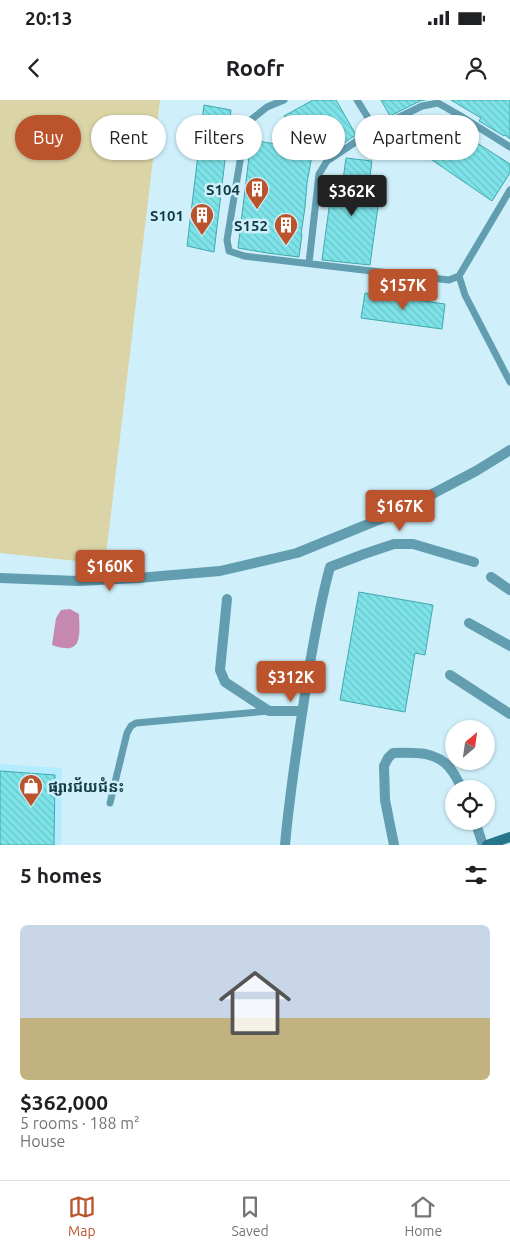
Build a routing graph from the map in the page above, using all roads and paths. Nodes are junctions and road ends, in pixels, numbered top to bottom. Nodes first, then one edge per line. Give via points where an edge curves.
1 (284, 100) edge
2 (357, 100) edge
3 (366, 115) edge
4 (404, 115) edge
5 (460, 115) edge
6 (479, 127) edge
7 (355, 142) edge
8 (510, 147) edge
9 (510, 190) edge
10 (309, 263) junction
11 (459, 276) junction
12 (510, 382) edge
13 (510, 450) edge
14 (474, 562) dead end
15 (491, 577) dead end
16 (0, 578) edge
17 (510, 590) edge
18 (227, 599) dead end
19 (469, 623) dead end
20 (510, 646) edge
21 (450, 675) dead end
22 (269, 712) junction
23 (302, 712) junction
24 (510, 714) edge
25 (457, 780) edge
26 (110, 803) dead end
27 (478, 830) edge
28 (510, 836) edge
29 (285, 845) edge
30 (394, 845) edge
31 (483, 845) edge
32 (487, 845) edge

1 - 10 lane via 267,107 252,119 244,137 227,240 228,251 244,256
2 - 3 lane
4 - 5 lane via 438,103
6 - 8 lane
7 - 10 lane via 327,161 319,174
9 - 11 lane
10 - 11 lane via 449,280
11 - 12 lane via 465,295
13 - 16 street via 400,511 297,553 220,572 78,581
14 - 23 street via 413,544 394,544 330,567 322,594
15 - 17 street
18 - 22 street via 220,670 225,682
19 - 20 street
21 - 24 street
22 - 23 street
22 - 26 lane via 136,723 127,733
23 - 29 street
25 - 30 street via 452,770 431,755 393,753 388,758 384,766 384,791
27 - 31 street
28 - 32 main road

